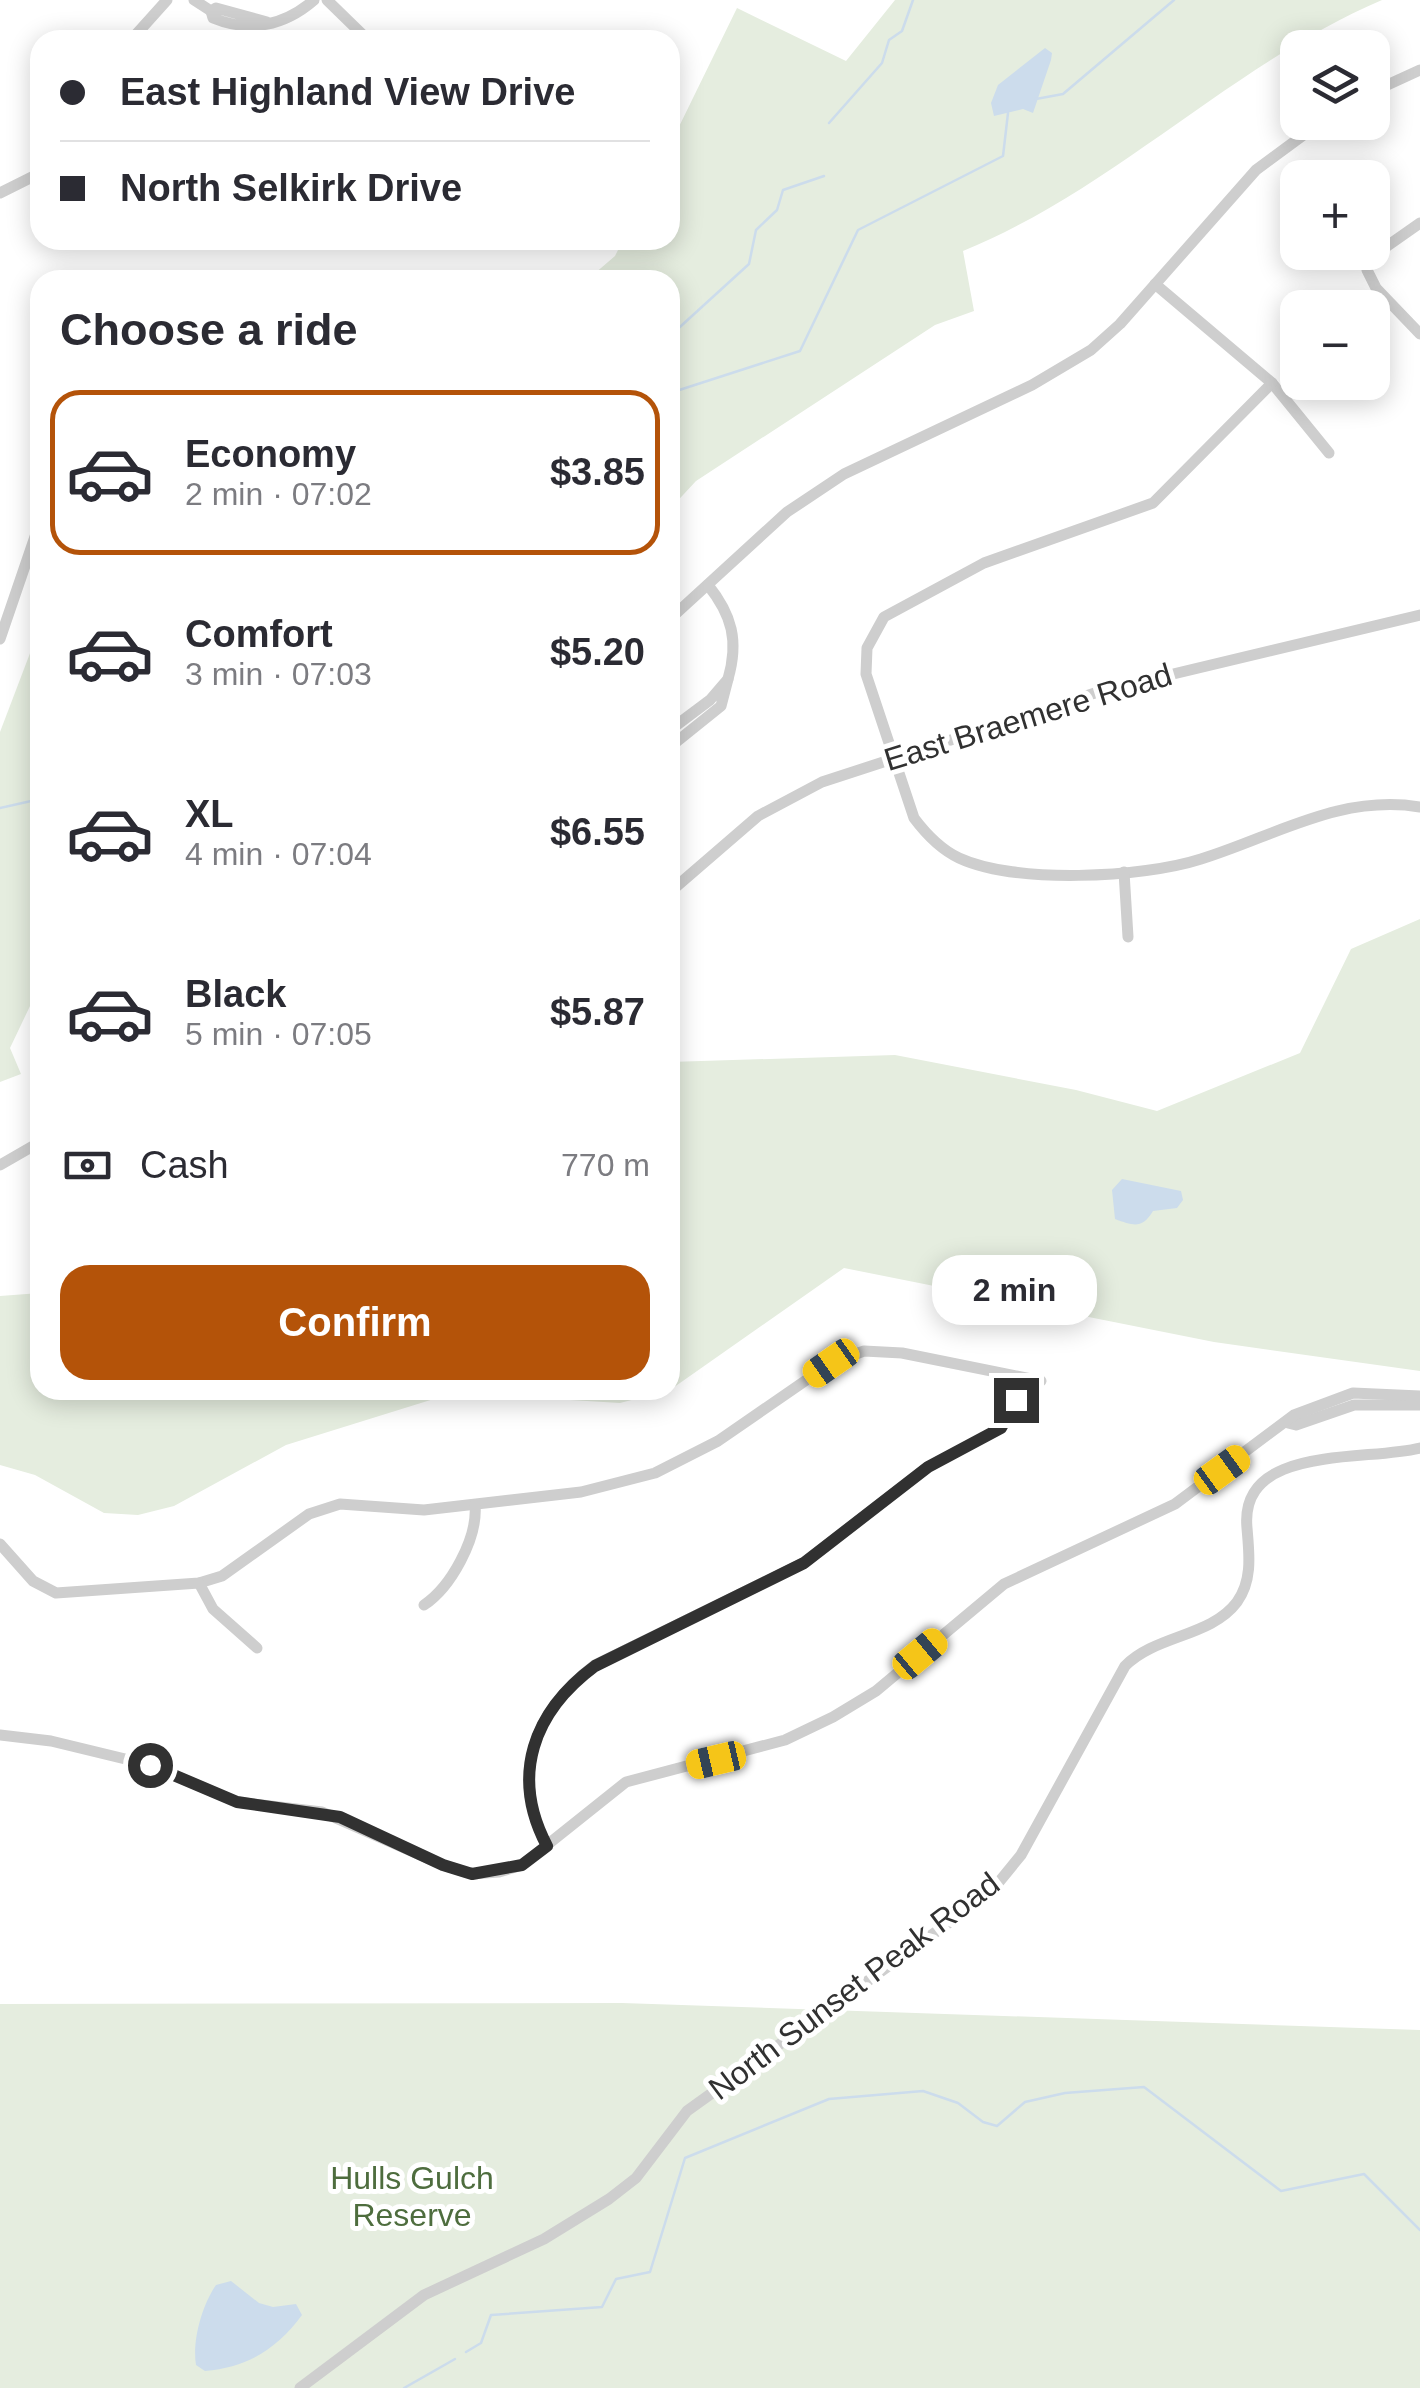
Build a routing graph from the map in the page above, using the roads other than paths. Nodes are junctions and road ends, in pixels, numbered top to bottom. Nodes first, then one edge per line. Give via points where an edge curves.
1 (167, 0) edge
2 (194, 0) edge
3 (314, 0) edge
4 (326, 0) edge
5 (211, 11) junction
6 (268, 22) junction
7 (139, 30) edge
8 (228, 30) edge
9 (243, 30) edge
10 (358, 30) edge
11 (1420, 70) edge
12 (1390, 84) edge
13 (1297, 140) edge
14 (30, 178) edge
15 (0, 193) edge
16 (1420, 222) edge
17 (1155, 284) junction
18 (1420, 334) edge
19 (1272, 382) junction
20 (1329, 453) dead end
21 (30, 552) edge
22 (708, 584) junction
23 (680, 610) edge
24 (1420, 615) edge
25 (0, 640) edge
26 (728, 679) junction
27 (680, 722) edge
28 (680, 739) edge
29 (895, 758) junction
30 (1420, 807) edge
31 (1124, 872) junction
32 (680, 883) edge
33 (1128, 937) dead end
34 (30, 1148) edge
35 (0, 1166) edge
36 (1019, 1377) junction
37 (1042, 1382) dead end
38 (1420, 1396) edge
39 (1420, 1405) edge
40 (1288, 1424) junction
41 (1420, 1448) edge
42 (475, 1504) junction
43 (0, 1544) edge
44 (199, 1583) junction
45 (424, 1605) dead end
46 (257, 1648) dead end
47 (0, 1735) edge
48 (547, 1846) junction
49 (300, 2388) edge

1 - 7 street
2 - 5 street
3 - 6 street
4 - 10 street
5 - 6 street
5 - 8 street
6 - 9 street
11 - 12 street
13 - 17 street via 1256,170
14 - 15 street
16 - 18 street via 1373,256 1367,270
17 - 19 street
17 - 22 street via 1091,350 844,474 787,512
19 - 20 street
19 - 29 street via 1153,504 984,563 884,617 867,648 866,674
21 - 25 street
22 - 23 street
22 - 26 street via 731,622 735,644
24 - 29 street, East Braemere Road via 1147,679
26 - 27 street
26 - 28 street via 720,706
29 - 31 street via 914,818 962,860 1013,871
29 - 32 street, East Braemere Road via 788,798
30 - 31 street via 1354,805 1198,860
31 - 33 street
34 - 35 street
36 - 37 street
36 - 42 street via 864,1351 831,1363 718,1442 655,1473 581,1492
36 - 48 street via 1014,1408 1001,1428 928,1467 804,1563 595,1666 576,1682 536,1738 528,1762 531,1810
38 - 40 street via 1352,1393 1294,1415
39 - 40 street via 1354,1405
40 - 48 street via 1175,1504 1004,1584 876,1691 833,1717 785,1740 626,1782
41 - 49 street, North Sunset Peak Road via 1294,1465 1262,1478 1248,1499 1247,1582 1236,1604 1219,1618 1141,1649 1125,1666 1021,1855 990,1893 686,2111 636,2178 609,2198 544,2239 424,2296
42 - 44 street via 322,1508 249,1561
42 - 45 street via 474,1527 446,1588
43 - 44 street via 44,1589 74,1594
44 - 46 street via 213,1610
47 - 48 street via 150,1765 237,1802 340,1817 472,1874 522,1865

